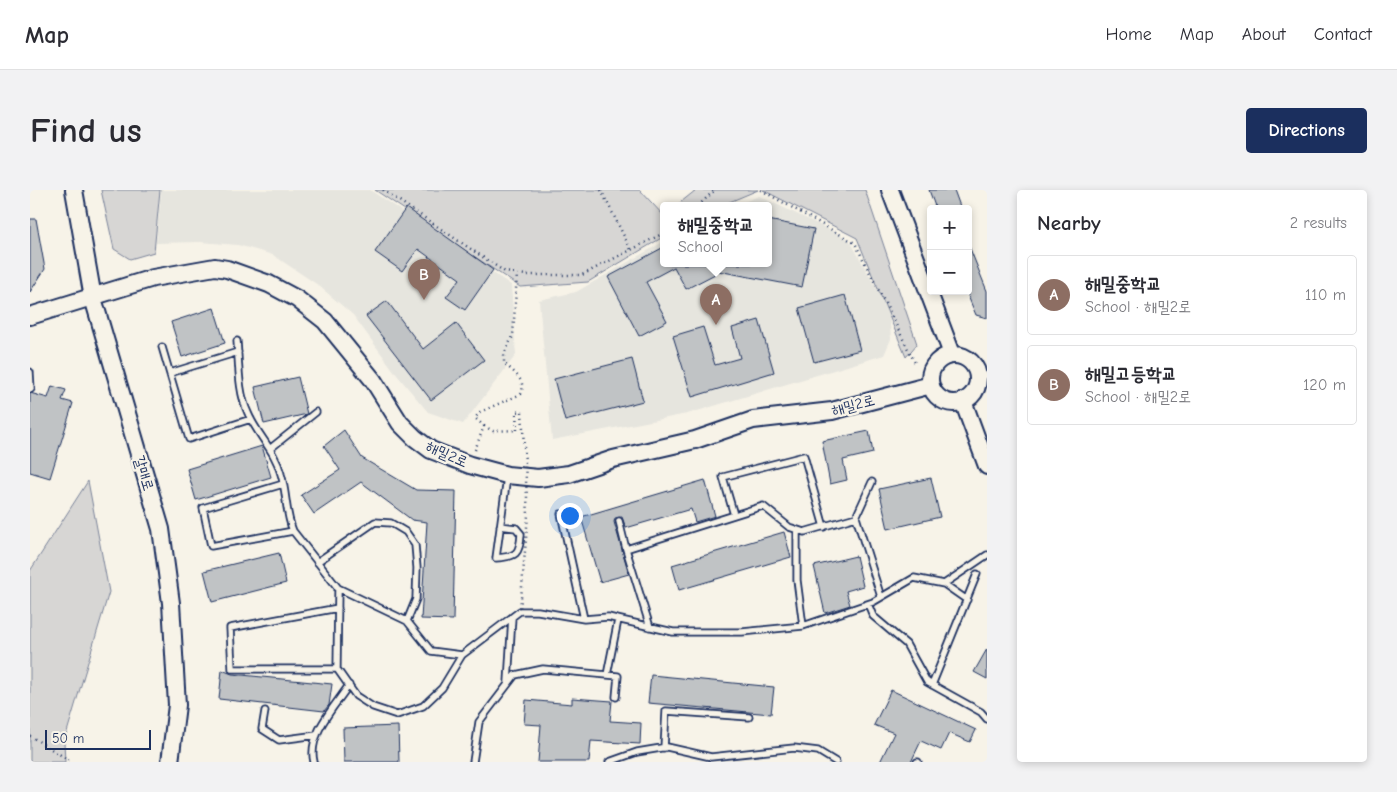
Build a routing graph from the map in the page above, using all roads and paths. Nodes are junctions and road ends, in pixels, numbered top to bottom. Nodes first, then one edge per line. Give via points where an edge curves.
1 (74, 190) edge
2 (383, 190) edge
3 (601, 190) edge
4 (715, 190) edge
5 (761, 190) edge
6 (890, 190) edge
7 (702, 202) edge
8 (660, 235) edge
9 (631, 250) junction
10 (517, 274) junction
11 (93, 298) junction
12 (30, 316) edge
13 (237, 341) dead end
14 (162, 347) dead end
15 (238, 352) junction
16 (952, 354) junction
17 (916, 366) dead end
18 (30, 372) edge
19 (170, 373) junction
20 (982, 375) edge
21 (931, 385) junction
22 (31, 389) edge
23 (963, 401) junction
24 (316, 412) dead end
25 (251, 419) junction
26 (484, 426) junction
27 (271, 448) junction
28 (475, 450) dead end
29 (987, 466) edge
30 (507, 475) junction
31 (872, 482) dead end
32 (283, 484) junction
33 (561, 514) dead end
34 (734, 515) junction
35 (856, 517) junction
36 (619, 522) dead end
37 (500, 526) junction
38 (824, 527) junction
39 (797, 530) junction
40 (293, 531) junction
41 (626, 549) junction
42 (987, 555) edge
43 (317, 562) junction
44 (977, 574) dead end
45 (944, 584) junction
46 (338, 588) junction
47 (881, 597) junction
48 (967, 600) junction
49 (868, 604) junction
50 (338, 608) junction
51 (520, 611) junction
52 (512, 617) junction
53 (584, 619) junction
54 (618, 620) junction
55 (407, 621) junction
56 (803, 626) junction
57 (650, 627) junction
58 (462, 655) junction
59 (337, 668) junction
60 (608, 675) junction
61 (508, 684) junction
62 (349, 685) junction
63 (932, 685) junction
64 (616, 697) dead end
65 (265, 711) dead end
66 (986, 716) edge
67 (749, 717) dead end
68 (317, 735) junction
69 (30, 736) edge
70 (664, 748) junction
71 (72, 762) edge
72 (170, 762) edge
73 (314, 762) edge
74 (473, 762) edge
75 (609, 762) edge
76 (836, 762) edge

1 - 11 street, 갈매로
2 - 10 path via 505,272
3 - 9 path
4 - 7 path
5 - 17 path via 855,243
6 - 16 street
8 - 9 path
9 - 10 path via 582,275
10 - 26 path via 513,336 504,354 504,363 522,380 523,391 480,412 475,418
11 - 12 street, 해밀2로
11 - 30 street, 해밀2로 via 153,278 215,267 269,284 297,299 324,321 373,380 400,423 415,438 431,450
11 - 72 street, 갈매로 via 161,530 171,603 176,705
13 - 15 lane
14 - 19 lane
15 - 19 lane
15 - 25 lane via 239,375
16 - 20 street via 968,359
16 - 21 street via 933,366
18 - 22 lane
19 - 25 lane via 189,439
20 - 23 street via 977,387
21 - 23 street via 943,401
21 - 30 street, 해밀2로 via 832,412 753,420 695,440 613,459 569,474 538,478
23 - 29 street
24 - 27 lane
25 - 27 lane
26 - 28 path
26 - 51 path, bridge via 493,431 517,430 516,412 522,411 528,515
27 - 32 lane
30 - 37 lane
31 - 35 lane
32 - 40 lane via 288,520
32 - 40 lane via 203,508 211,546
33 - 53 lane
34 - 38 lane via 723,477 804,456
34 - 39 lane via 763,506
34 - 41 lane
35 - 38 lane
35 - 47 lane
36 - 41 lane
37 - 37 lane via 496,558 509,558 520,547 521,534 516,528
38 - 39 lane via 804,532
39 - 56 lane via 797,580
40 - 43 lane
41 - 57 lane
42 - 45 lane
43 - 46 lane
43 - 55 lane via 375,522 391,523 406,532 415,545 417,568 416,599
44 - 48 lane
45 - 47 lane via 914,578
45 - 48 lane
46 - 50 lane
46 - 55 lane
47 - 49 lane
48 - 63 lane
49 - 56 lane
49 - 63 lane via 873,616 906,644 927,682
50 - 59 lane
50 - 59 lane via 230,628 232,669
51 - 52 lane
51 - 53 lane via 538,610
52 - 58 lane
52 - 61 lane
53 - 54 lane via 608,617
54 - 57 lane
54 - 60 lane
55 - 58 lane via 431,650
56 - 57 lane via 732,632 673,632
58 - 62 lane via 442,688 422,706 397,715 373,707 356,696
59 - 62 lane
60 - 61 lane via 543,669 515,675
60 - 64 lane via 618,676
61 - 74 lane via 479,722
62 - 68 lane
63 - 66 lane
65 - 68 lane via 262,729 279,740
67 - 70 lane via 666,711
68 - 73 lane via 312,755
69 - 71 path
70 - 75 lane via 637,752
70 - 76 lane via 711,757 794,748 818,751

